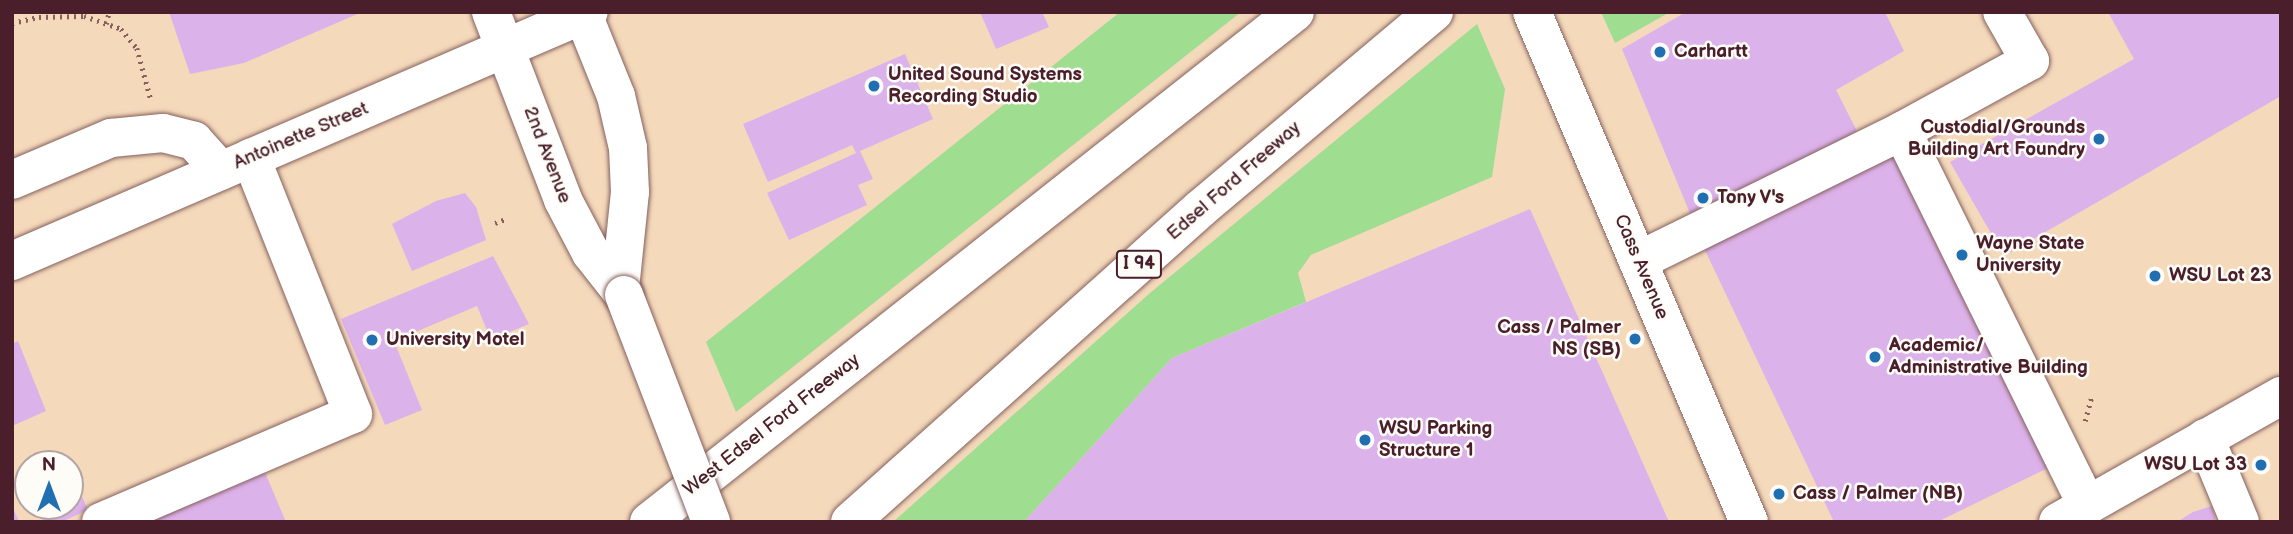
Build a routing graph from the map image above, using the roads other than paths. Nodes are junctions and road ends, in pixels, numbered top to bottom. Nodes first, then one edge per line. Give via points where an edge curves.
1 (491, 12) edge
2 (1295, 12) edge
3 (1434, 12) edge
4 (1532, 12) edge
5 (2003, 12) edge
6 (585, 13) edge
7 (506, 48) junction
8 (1902, 131) junction
9 (236, 164) junction
10 (12, 180) edge
11 (12, 261) edge
12 (1639, 261) junction
13 (622, 292) junction
14 (2281, 396) edge
15 (2205, 438) junction
16 (2072, 514) edge
17 (101, 522) edge
18 (649, 522) edge
19 (711, 522) edge
20 (850, 522) edge
21 (1749, 522) edge
22 (2240, 522) edge

1 - 7 main road, 2nd Avenue
2 - 18 main road, West Edsel Ford Freeway
3 - 20 main road, Edsel Ford Freeway / I 94 via 1200,209
4 - 12 main road, Cass Avenue
5 - 8 main road via 2030,61
6 - 7 main road, Antoinette Street
6 - 13 main road, 2nd Avenue via 616,96 628,148
7 - 9 main road, Antoinette Street
7 - 13 main road, 2nd Avenue via 563,200 591,253
8 - 12 main road
8 - 16 main road
9 - 10 main road via 194,141 163,133 111,138
9 - 11 main road, Antoinette Street
9 - 17 main road via 353,414
12 - 21 main road, Cass Avenue
13 - 19 main road, 2nd Avenue, bridge
14 - 15 main road
15 - 16 main road
15 - 22 main road

